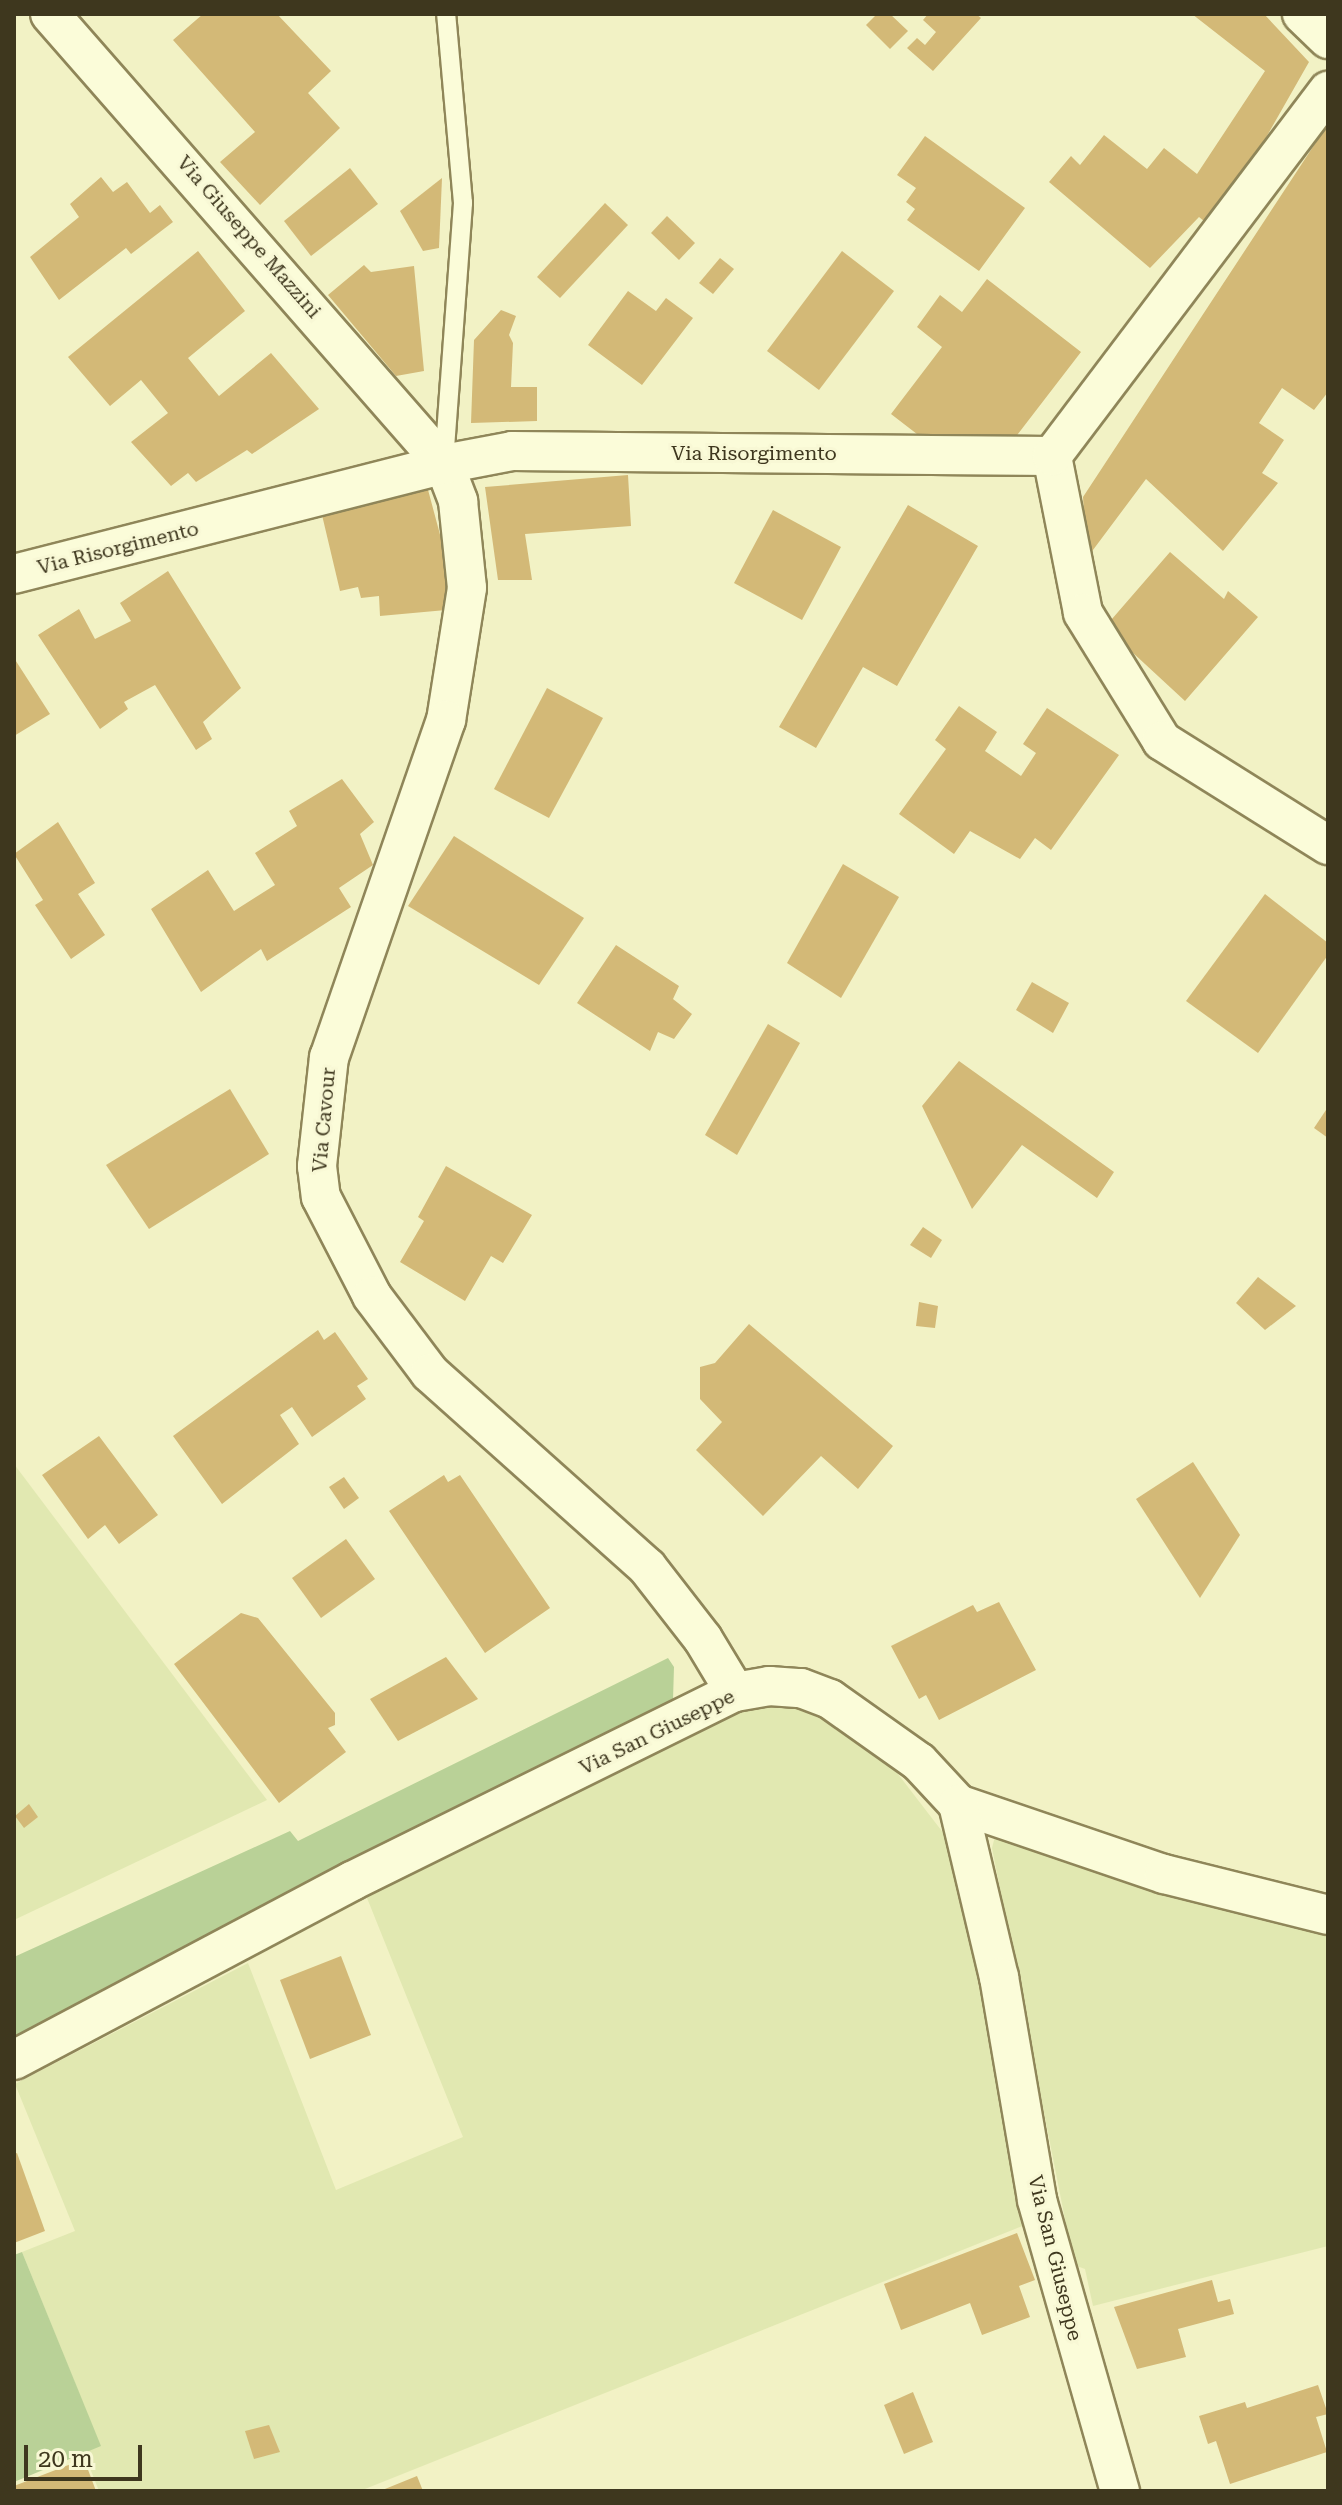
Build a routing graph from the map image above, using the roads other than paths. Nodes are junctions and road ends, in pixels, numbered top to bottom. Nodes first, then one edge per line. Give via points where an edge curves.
1 (50, 14) edge
2 (446, 14) edge
3 (1302, 14) edge
4 (1328, 39) edge
5 (1328, 91) edge
6 (1052, 456) junction
7 (444, 464) junction
8 (14, 574) edge
9 (1328, 845) edge
10 (735, 1692) junction
11 (958, 1804) junction
12 (1328, 1915) edge
13 (14, 2060) edge
14 (1120, 2491) edge

1 - 7 street, Via Giuseppe Mazzini via 273,262
2 - 7 lane via 463,203
3 - 4 street
5 - 6 street
6 - 7 street, Via Risorgimento via 512,451
6 - 9 street via 1083,613 1162,741
7 - 8 street, Via Risorgimento
7 - 10 street, Via Cavour via 458,501 467,588 446,720 329,1057 317,1166 321,1197 372,1296 430,1373 647,1567 703,1639
10 - 11 street, Via San Giuseppe via 801,1688 830,1699 919,1762
10 - 13 street, Via San Giuseppe via 352,1881
11 - 12 street via 1164,1874
11 - 14 street, Via San Giuseppe via 999,1977 1037,2200

